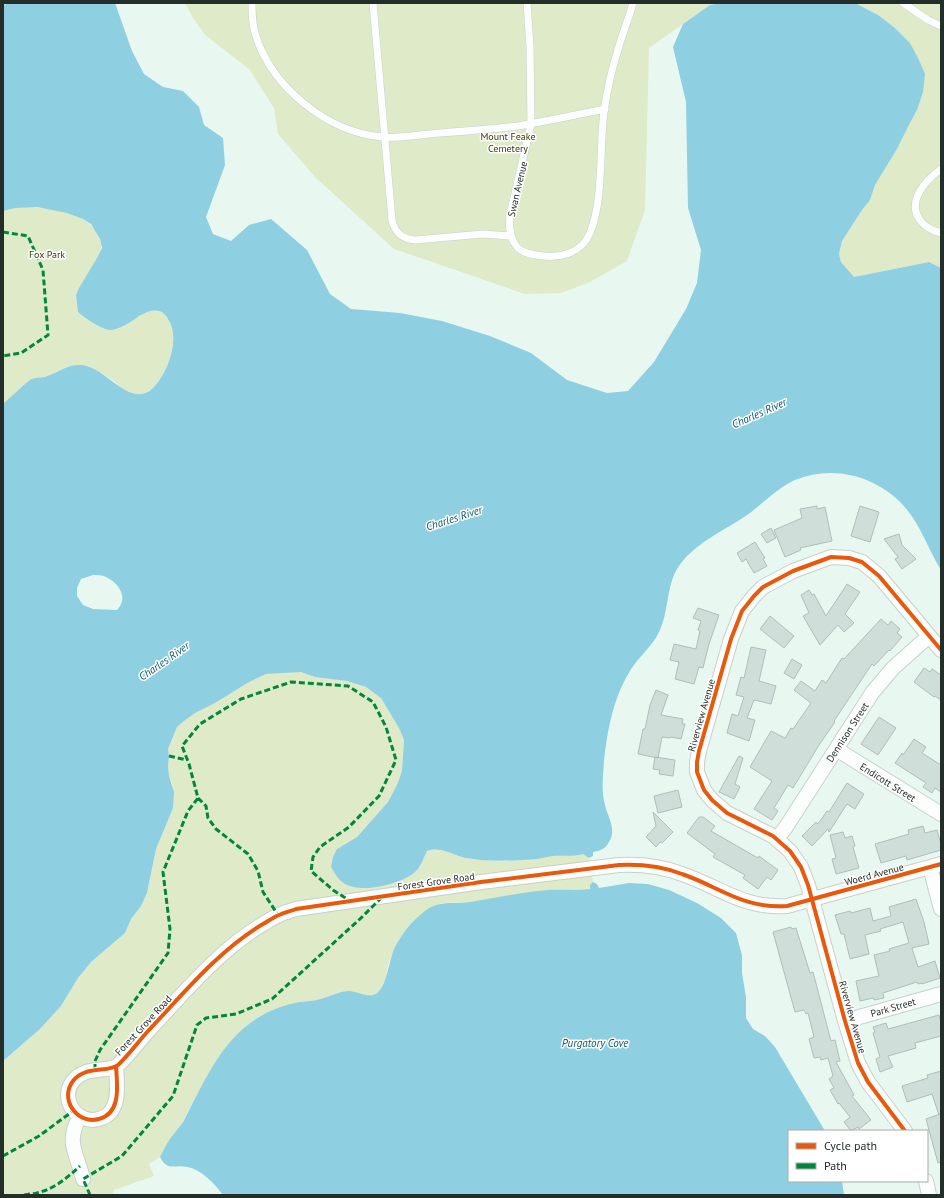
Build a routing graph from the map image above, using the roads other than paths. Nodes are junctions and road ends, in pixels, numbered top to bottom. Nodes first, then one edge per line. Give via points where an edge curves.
1 (252, 3) edge
2 (373, 3) edge
3 (527, 3) edge
4 (633, 3) edge
5 (903, 3) edge
6 (941, 26) edge
7 (605, 109) junction
8 (531, 124) junction
9 (384, 138) junction
10 (941, 169) edge
11 (941, 233) edge
12 (510, 236) junction
13 (929, 636) junction
14 (941, 650) edge
15 (836, 749) junction
16 (941, 814) edge
17 (777, 839) junction
18 (935, 866) edge
19 (812, 900) junction
20 (941, 909) edge
21 (941, 994) edge
22 (844, 1021) junction
23 (116, 1066) junction
24 (80, 1116) junction
25 (904, 1130) edge
26 (83, 1179) dead end
27 (926, 1182) edge
28 (929, 1195) edge

1 - 9 lane via 255,32 262,50 288,89 331,121 359,133
2 - 9 lane
3 - 8 lane, Swan Avenue
4 - 7 lane via 618,49
5 - 6 lane
7 - 8 lane
7 - 12 lane via 597,202 586,241 570,253 547,257 520,250
8 - 9 lane
8 - 12 lane, Swan Avenue via 510,215
9 - 12 lane via 393,228 402,237 415,240 483,234
10 - 11 lane via 919,192 915,206 917,216 923,225
13 - 14 street, Riverview Avenue
13 - 15 street, Dennison Street via 893,668 879,685
13 - 17 street, Riverview Avenue via 874,570 862,562 849,558 831,557 785,574 763,588 745,606 730,639 698,751 696,767 704,790 716,805
15 - 16 street, Endicott Street
15 - 17 street, Dennison Street
17 - 19 street, Riverview Avenue via 798,862
18 - 19 street, Woerd Avenue
18 - 20 street
19 - 22 street, Riverview Avenue
19 - 23 street, Forest Grove Road via 787,906 755,904 731,897 684,874 658,867 618,865 296,909 278,915 251,931 226,952 189,987
21 - 22 street, Park Street
22 - 25 street, Riverview Avenue via 864,1076
23 - 24 street, Forest Grove Road via 117,1095 112,1110 98,1119
23 - 24 street, Forest Grove Road via 84,1073 72,1082 68,1100 71,1108
24 - 26 street via 72,1136 73,1151
27 - 28 street

